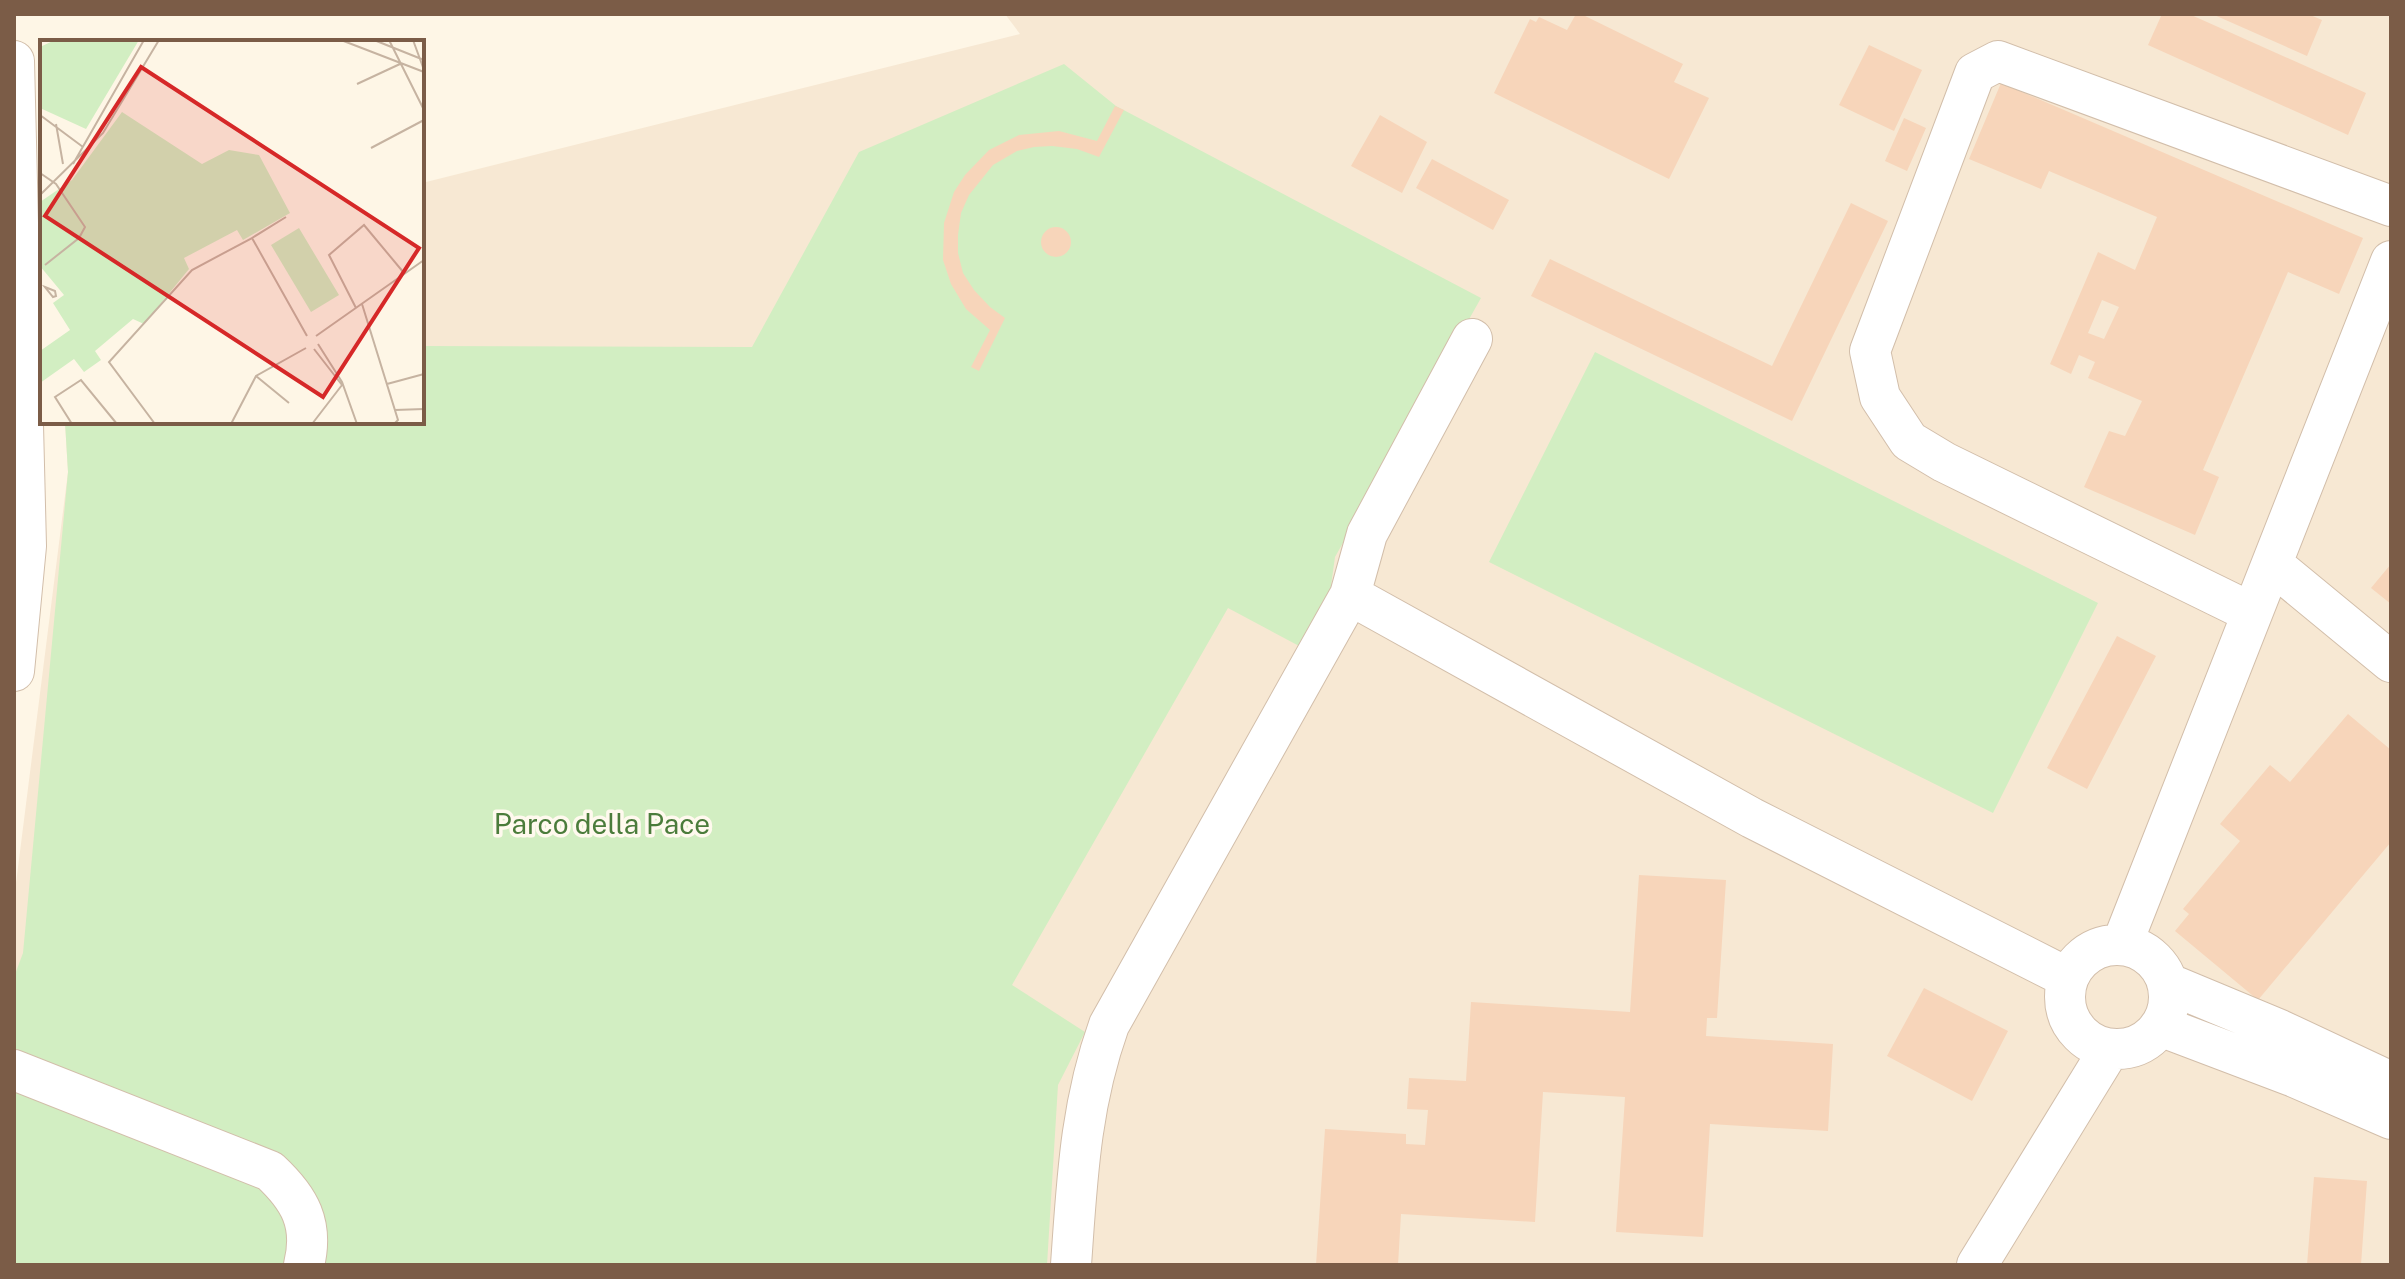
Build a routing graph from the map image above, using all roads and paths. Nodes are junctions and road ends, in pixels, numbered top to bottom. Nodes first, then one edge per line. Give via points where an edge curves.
1 (14, 61) edge
2 (2391, 206) edge
3 (2391, 261) edge
4 (1472, 339) dead end
5 (2272, 564) junction
6 (1350, 595) junction
7 (2252, 613) junction
8 (2391, 662) edge
9 (14, 670) edge
10 (2122, 944) junction
11 (2068, 978) junction
12 (2167, 983) junction
13 (2160, 1026) junction
14 (2109, 1050) junction
15 (14, 1070) edge
16 (2391, 1082) edge
17 (2391, 1119) edge
18 (304, 1265) edge
19 (1071, 1265) edge
20 (1977, 1265) edge

1 - 9 street via 26,546
2 - 7 street via 1998,61 1975,73 1870,351 1880,397 1909,441
3 - 5 street
4 - 6 street via 1367,534
5 - 7 street
5 - 8 street
6 - 11 street via 1752,818
6 - 19 street via 1109,1025 1080,1138
7 - 10 street
10 - 11 street via 2091,950
10 - 12 street via 2153,958
11 - 14 street via 2064,998 2076,1030
12 - 13 street via 2168,1010
12 - 16 street
13 - 14 street via 2143,1042
13 - 17 street
14 - 20 street
15 - 18 street via 270,1171 291,1190 306,1221 309,1246

